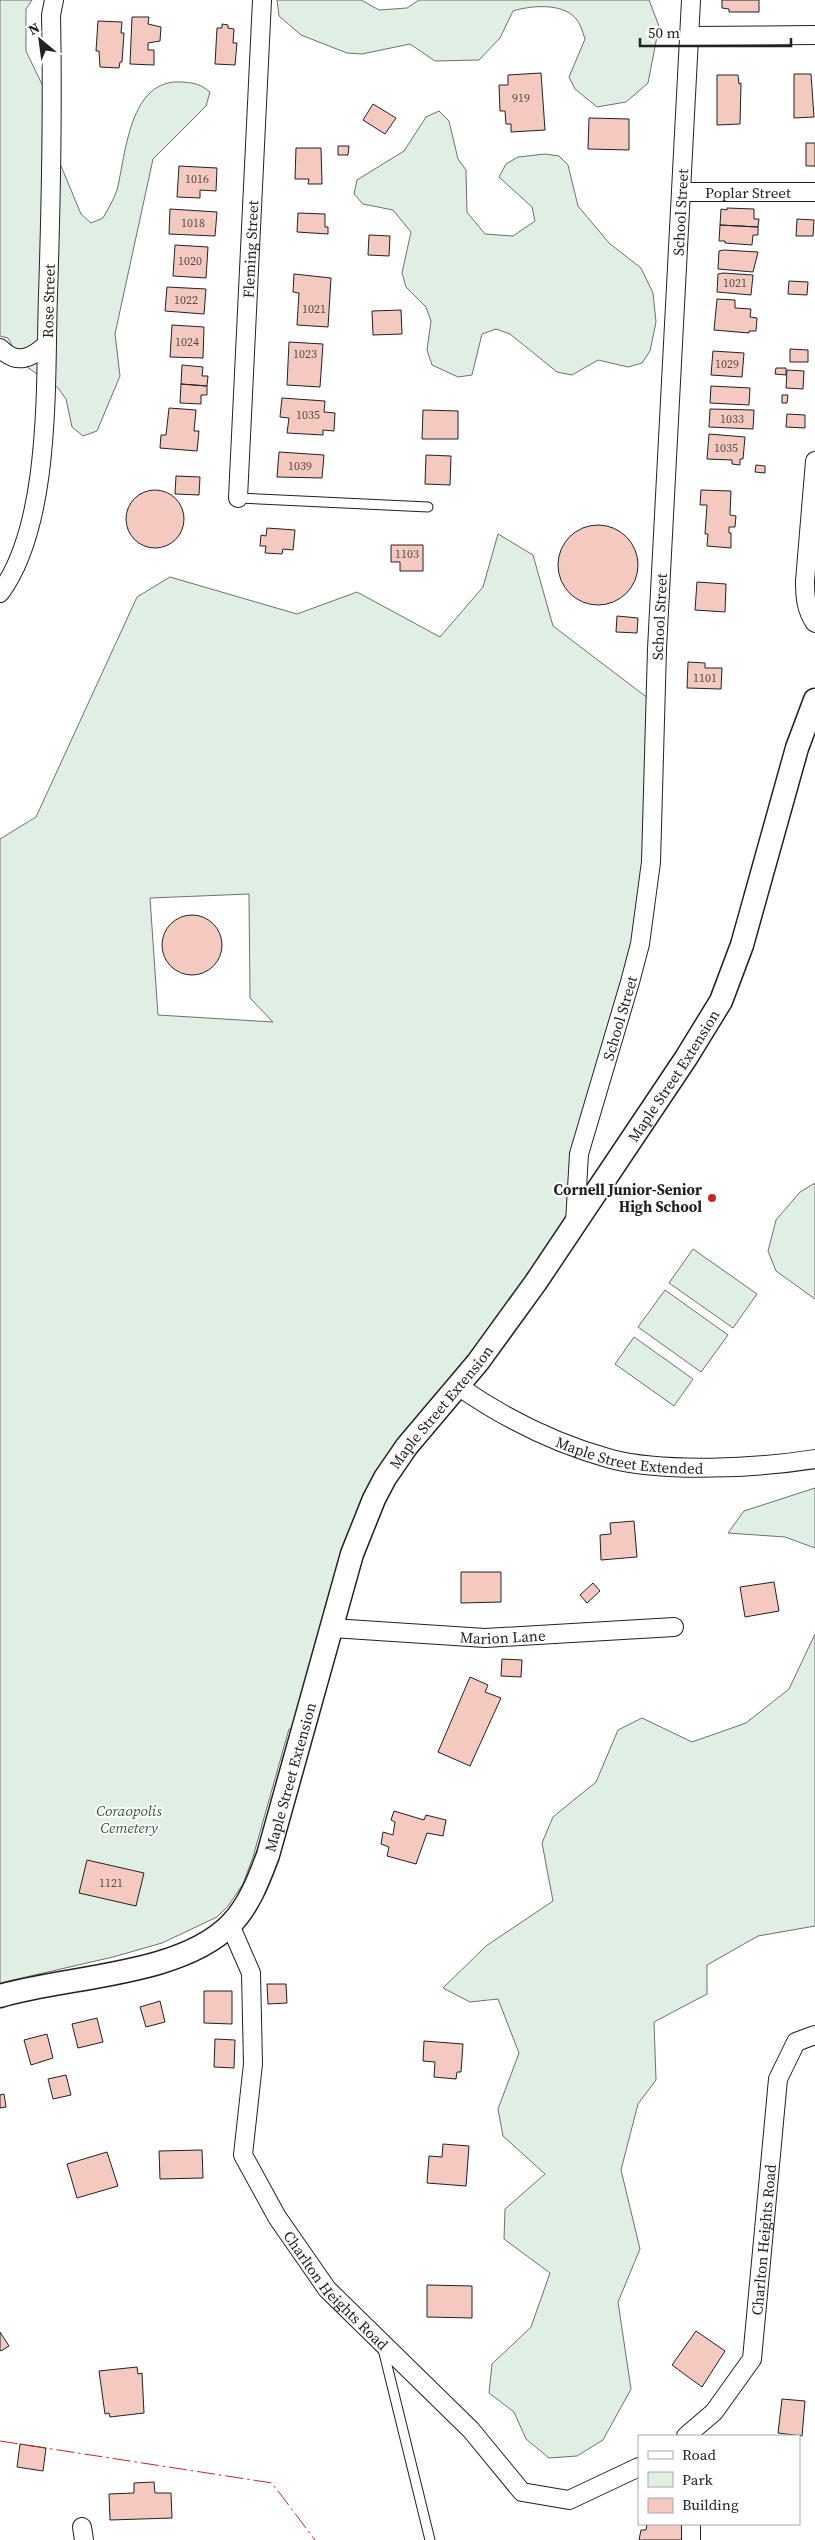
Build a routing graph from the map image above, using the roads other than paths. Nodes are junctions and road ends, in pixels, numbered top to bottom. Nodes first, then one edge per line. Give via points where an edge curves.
1 (54, 0) edge
2 (262, 0) edge
3 (691, 0) edge
4 (815, 35) edge
5 (690, 36) junction
6 (682, 192) junction
7 (815, 192) edge
8 (46, 345) junction
9 (0, 348) edge
10 (815, 461) edge
11 (238, 498) joint
12 (428, 507) dead end
13 (0, 593) edge
14 (815, 623) edge
15 (815, 700) edge
16 (575, 1223) junction
17 (458, 1386) junction
18 (815, 1459) edge
19 (674, 1627) dead end
20 (332, 1628) junction
21 (230, 1925) junction
22 (0, 1996) edge
23 (815, 2036) edge
24 (382, 2344) junction
25 (690, 2434) edge
26 (638, 2467) edge
27 (691, 2525) edge
28 (430, 2540) edge
29 (691, 2540) edge

1 - 8 street, Rose Street
2 - 11 street, Fleming Street
3 - 5 street, School Street
4 - 5 street
5 - 6 street, School Street
6 - 7 street, Poplar Street
6 - 16 street, School Street via 657,649 651,862 640,944 579,1154
8 - 9 street via 35,356 25,360 15,359
8 - 13 street, Rose Street via 40,474 17,566
10 - 14 street via 805,582 809,615
11 - 12 lane
15 - 16 street, Maple Street Extension via 797,748 742,945 720,1001 686,1058
16 - 17 street, Maple Street Extension via 502,1330
17 - 18 street, Maple Street Extended via 486,1406 529,1429 612,1459 653,1466 726,1466
17 - 20 street, Maple Street Extension via 407,1446 378,1492 352,1554
19 - 20 street, Marion Lane via 485,1638
20 - 21 street, Maple Street Extension via 268,1855 252,1894
21 - 22 street, Maple Street Extension via 194,1948 151,1964
21 - 24 street, Charlton Heights Road via 252,1973 253,2064 243,2155 277,2217 327,2289
23 - 25 street, Charlton Heights Road via 796,2042 778,2079 752,2359 714,2412
24 - 26 street, Charlton Heights Road via 471,2430 522,2492 569,2500
24 - 28 lane
27 - 29 street

